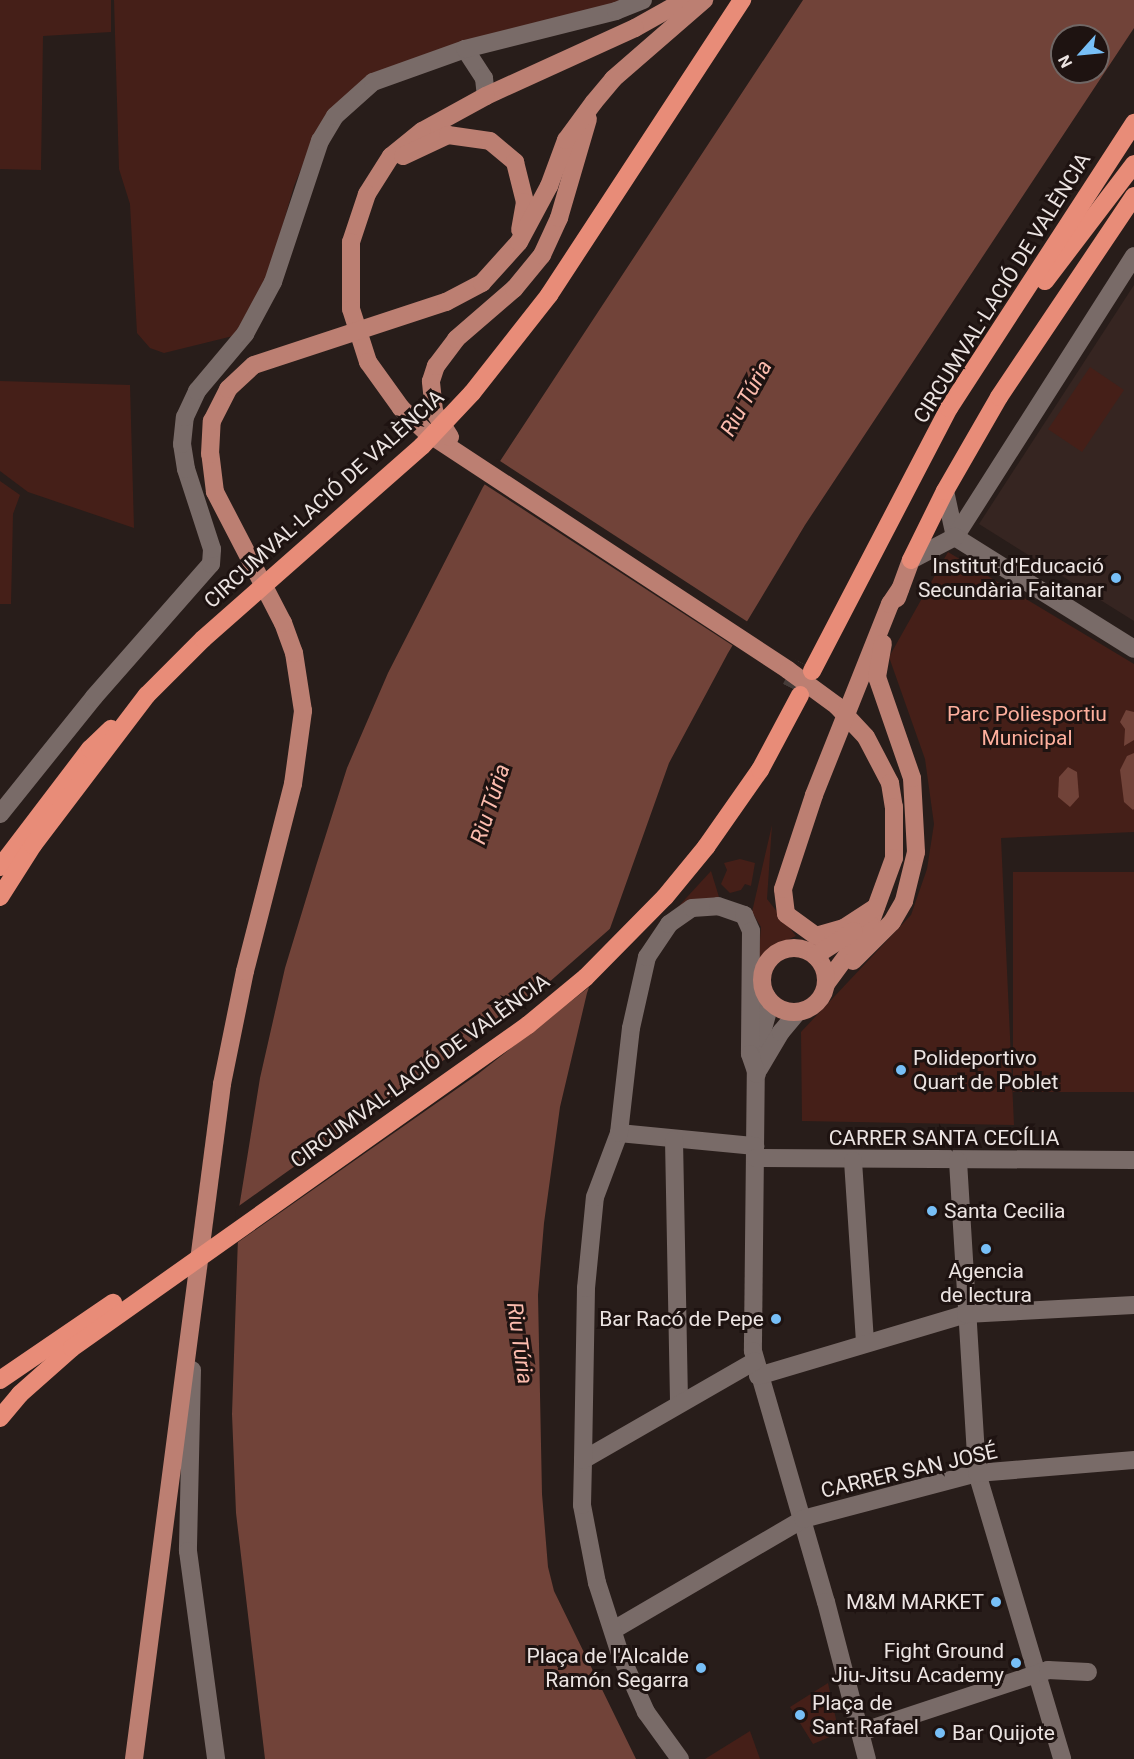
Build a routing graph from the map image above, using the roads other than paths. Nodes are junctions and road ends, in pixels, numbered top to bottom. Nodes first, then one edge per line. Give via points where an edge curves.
1 (643, 0) edge
2 (685, 0) edge
3 (704, 0) edge
4 (742, 0) edge
5 (465, 49) junction
6 (486, 96) junction
7 (594, 102) junction
8 (1134, 123) edge
9 (1134, 164) edge
10 (1092, 183) junction
11 (367, 194) junction
12 (1134, 196) edge
13 (519, 242) junction
14 (1134, 256) edge
15 (938, 431) junction
16 (448, 442) junction
17 (945, 491) junction
18 (955, 537) junction
19 (911, 560) junction
20 (900, 589) junction
21 (1134, 649) edge
22 (801, 668) junction
23 (795, 692) tunnel mouth
24 (147, 695) junction
25 (0, 814) edge
26 (0, 867) edge
27 (0, 897) edge
28 (876, 907) junction
29 (814, 956) junction
30 (757, 967) junction
31 (839, 970) junction
32 (826, 984) junction
33 (767, 997) junction
34 (798, 1012) junction
35 (757, 1074) junction
36 (619, 1133) junction
37 (674, 1140) junction
38 (755, 1152) junction
39 (1134, 1160) edge
40 (853, 1161) junction
41 (958, 1161) junction
42 (207, 1212) junction
43 (162, 1276) junction
44 (1134, 1305) edge
45 (966, 1314) junction
46 (865, 1342) junction
47 (756, 1368) junction
48 (0, 1380) edge
49 (679, 1404) junction
50 (0, 1418) edge
51 (583, 1460) junction
52 (1134, 1460) edge
53 (977, 1473) junction
54 (802, 1519) junction
55 (615, 1629) junction
56 (1088, 1672) dead end
57 (1035, 1674) junction
58 (861, 1732) junction
59 (134, 1759) edge
60 (216, 1759) edge
61 (680, 1759) edge
62 (867, 1759) edge
63 (1062, 1759) edge

1 - 5 street via 616,11
2 - 6 main road via 635,28
3 - 7 main road via 613,79
4 - 24 highway, CIRCUMVAL·LACIÓ DE VALÈNCIA via 549,295 472,393 422,446 203,639
5 - 6 street via 484,78
5 - 25 street via 373,82 335,116 320,141 273,282 245,334 197,391 185,417 182,444 186,469 212,549 211,564 94,697
6 - 11 main road via 422,131 391,156
7 - 13 main road via 566,140 549,186
7 - 16 main road via 559,218 542,255 514,289 444,352 431,381 434,411
8 - 10 highway, CIRCUMVAL·LACIÓ DE VALÈNCIA
9 - 15 highway via 1031,299
10 - 15 highway, CIRCUMVAL·LACIÓ DE VALÈNCIA via 1085,201 975,365
10 - 22 highway via 943,402 849,570
11 - 13 main road via 407,152 448,135 490,141 515,162 525,202
11 - 16 main road via 351,242 348,268 351,309 368,362 401,408 420,426
12 - 17 highway via 999,397
13 - 42 main road via 482,283 446,302 254,366 228,389 212,421 210,454 215,492 283,623 294,653 303,711 293,784 245,971 222,1084
14 - 18 street
15 - 22 highway, CIRCUMVAL·LACIÓ DE VALÈNCIA
16 - 22 main road via 763,652
17 - 18 street
17 - 19 highway
18 - 19 street
18 - 21 street
19 - 20 main road
20 - 28 main road via 890,604 826,763 789,862 783,889 786,915 816,936 844,928
20 - 31 main road via 879,655 878,677 912,778 916,852 904,902 892,922 855,960
22 - 28 main road via 866,737 890,783 894,858
23 - 43 highway via 662,892 521,1016
24 - 26 highway via 90,749
24 - 27 highway, CIRCUMVAL·LACIÓ DE VALÈNCIA via 33,845
28 - 29 main road via 841,943
28 - 31 main road via 870,924
29 - 30 main road via 805,950 784,950
29 - 32 main road via 825,971
30 - 33 main road
30 - 35 street via 750,1054
30 - 36 street via 744,915 718,906 692,908 669,924 647,957 631,1028
31 - 32 main road
32 - 34 main road via 815,1005
33 - 34 main road via 780,1009
33 - 35 street via 768,1011 756,1054
34 - 35 street via 781,1032
35 - 38 street
36 - 37 street, CARRER SANTA CECÍLIA
36 - 51 street via 595,1197 586,1288
37 - 38 street, CARRER SANTA CECÍLIA
37 - 49 street
38 - 40 street, CARRER SANTA CECÍLIA
38 - 47 street
39 - 41 street, CARRER SANTA CECÍLIA
40 - 41 street, CARRER SANTA CECÍLIA
40 - 46 street
41 - 45 street
42 - 59 main road via 171,1454
42 - 60 street via 191,1379 188,1551
43 - 48 highway
43 - 50 highway via 72,1348 20,1394
44 - 45 street
45 - 46 street
45 - 53 street
46 - 47 street
47 - 49 street
47 - 54 street
49 - 51 street
51 - 55 street via 582,1505 597,1583
52 - 53 street, CARRER SAN JOSÉ
53 - 54 street, CARRER SAN JOSÉ
53 - 57 street
54 - 55 street, CARRER SAN JOSÉ
54 - 58 street
55 - 61 street via 635,1694
56 - 57 street via 1048,1670
57 - 58 street
57 - 63 street
58 - 62 street

